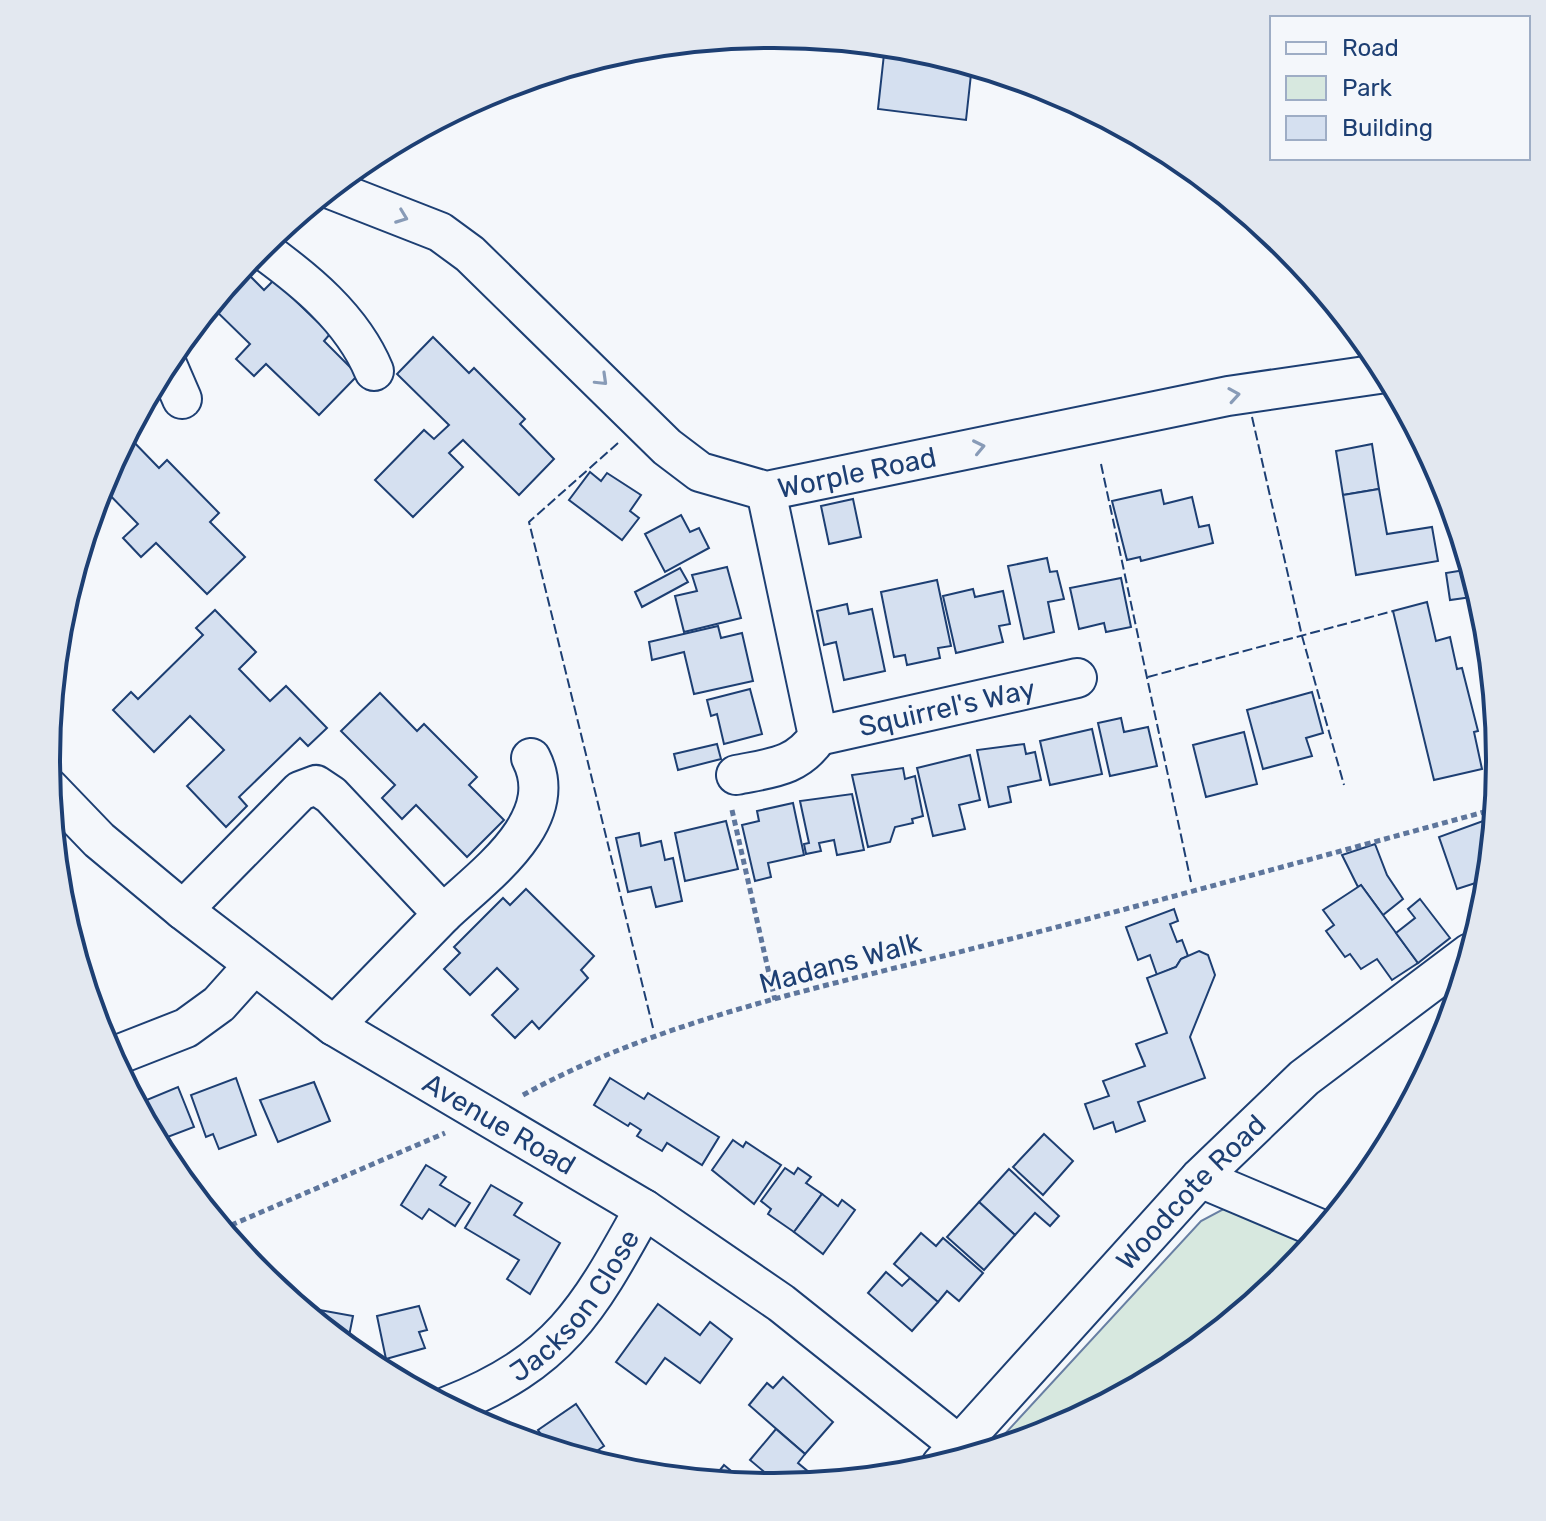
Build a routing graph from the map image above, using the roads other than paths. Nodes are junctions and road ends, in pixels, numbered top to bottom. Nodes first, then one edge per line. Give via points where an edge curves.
1 (341, 193) edge
2 (270, 256) edge
3 (374, 371) dead end
4 (1371, 375) edge
5 (173, 378) edge
6 (182, 399) dead end
7 (766, 491) junction
8 (1077, 678) dead end
9 (818, 736) junction
10 (531, 758) dead end
11 (736, 775) road end
12 (62, 801) edge
13 (183, 910) junction
14 (443, 914) junction
15 (1456, 964) edge
16 (253, 966) junction
17 (334, 1026) junction
18 (124, 1052) edge
19 (1200, 1178) junction
20 (644, 1209) junction
21 (1313, 1226) edge
22 (460, 1401) edge
23 (955, 1449) edge
24 (946, 1451) edge

1 -> 7 street, Worple Road via 440,232 470,254 667,447 700,472
2 - 3 street via 339,315 362,344
7 -> 4 street, Worple Road via 1228,396
5 - 6 street
7 - 9 street
8 - 9 street, Squirrel's Way
9 - 11 street via 793,763
10 - 14 street via 539,787 530,822 515,845
12 - 13 street, Avenue Road
13 - 14 street via 279,810 316,785
13 - 16 street, Avenue Road
14 - 17 street
15 - 19 street, Woodcote Road via 1304,1078
16 - 17 street, Avenue Road
16 - 18 street via 219,1004 186,1028
17 - 20 street, Avenue Road
19 - 21 street
19 - 23 street, Woodcote Road
20 - 22 street, Jackson Close via 572,1328 527,1366
20 - 24 street, Avenue Road via 781,1303

